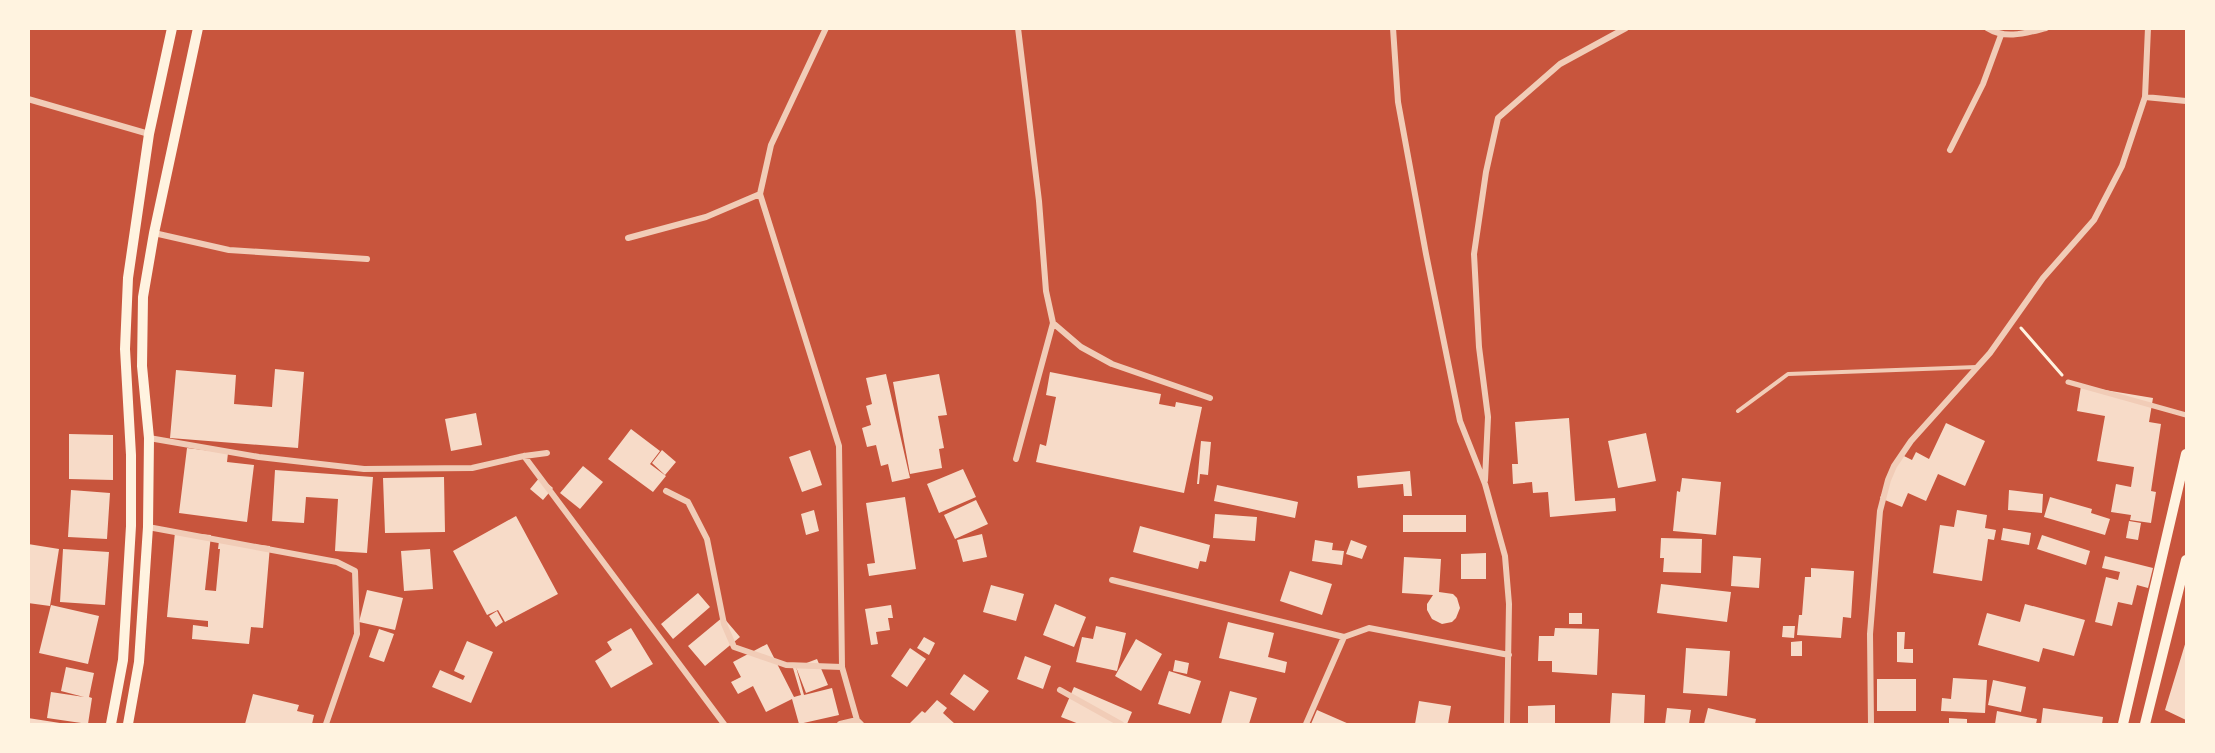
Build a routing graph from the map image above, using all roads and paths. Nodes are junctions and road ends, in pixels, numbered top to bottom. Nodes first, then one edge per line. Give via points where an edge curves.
1 (172, 28) edge
2 (198, 28) edge
3 (826, 28) edge
4 (1018, 28) edge
5 (1393, 28) edge
6 (1626, 28) edge
7 (1987, 28) edge
8 (2046, 28) edge
9 (2148, 28) edge
10 (2001, 35) junction
11 (2145, 97) junction
12 (28, 99) edge
13 (2187, 101) edge
14 (149, 134) junction
15 (1950, 150) dead end
16 (760, 194) junction
17 (154, 233) junction
18 (628, 238) dead end
19 (367, 259) dead end
20 (2014, 320) junction
21 (1053, 323) junction
22 (1977, 368) junction
23 (2068, 382) joint
24 (1210, 398) dead end
25 (1738, 411) dead end
26 (2187, 415) edge
27 (149, 438) junction
28 (547, 453) dead end
29 (2187, 454) edge
30 (524, 456) junction
31 (1016, 459) dead end
32 (1485, 484) junction
33 (666, 491) dead end
34 (148, 527) junction
35 (2187, 560) edge
36 (1112, 580) dead end
37 (1344, 638) junction
38 (1509, 655) junction
39 (842, 667) junction
40 (1060, 690) dead end
41 (859, 722) edge
42 (111, 724) edge
43 (128, 724) edge
44 (326, 724) edge
45 (724, 724) edge
46 (840, 724) edge
47 (1121, 724) edge
48 (1306, 724) edge
49 (1507, 724) edge
50 (1871, 724) edge
51 (2124, 724) edge
52 (2145, 724) edge

1 - 14 main road
2 - 17 main road
3 - 16 street via 771,145
4 - 21 street via 1046,291
5 - 32 street via 1398,102 1428,266 1460,421
6 - 32 street via 1560,64 1498,118 1474,254 1488,417
7 - 10 street
8 - 10 street
9 - 11 street
10 - 15 street via 1983,84
11 - 13 street
11 - 20 street via 2122,166 2094,220 2043,278
12 - 14 street
14 - 42 main road via 125,305 131,526 123,660
16 - 18 street via 706,217
16 - 39 street via 839,446
17 - 19 street via 230,250
17 - 27 main road via 141,323
20 - 22 street
20 - 23 path
21 - 24 street via 1081,347 1112,364
21 - 31 street
22 - 25 lane via 1788,374
22 - 50 street via 1911,441 1887,480 1880,511 1870,634
23 - 26 street
27 - 30 street via 260,458 364,469 472,468
27 - 34 main road
28 - 30 street
29 - 51 main road
30 - 45 street
32 - 38 street via 1505,556
33 - 39 street via 688,502 707,539 724,624 734,647 786,665
34 - 43 main road via 139,662
34 - 44 street via 337,562 355,571 357,634
35 - 52 main road
36 - 37 street
37 - 38 street via 1369,628
37 - 48 street
38 - 49 street
39 - 41 street
40 - 47 street
41 - 46 street

